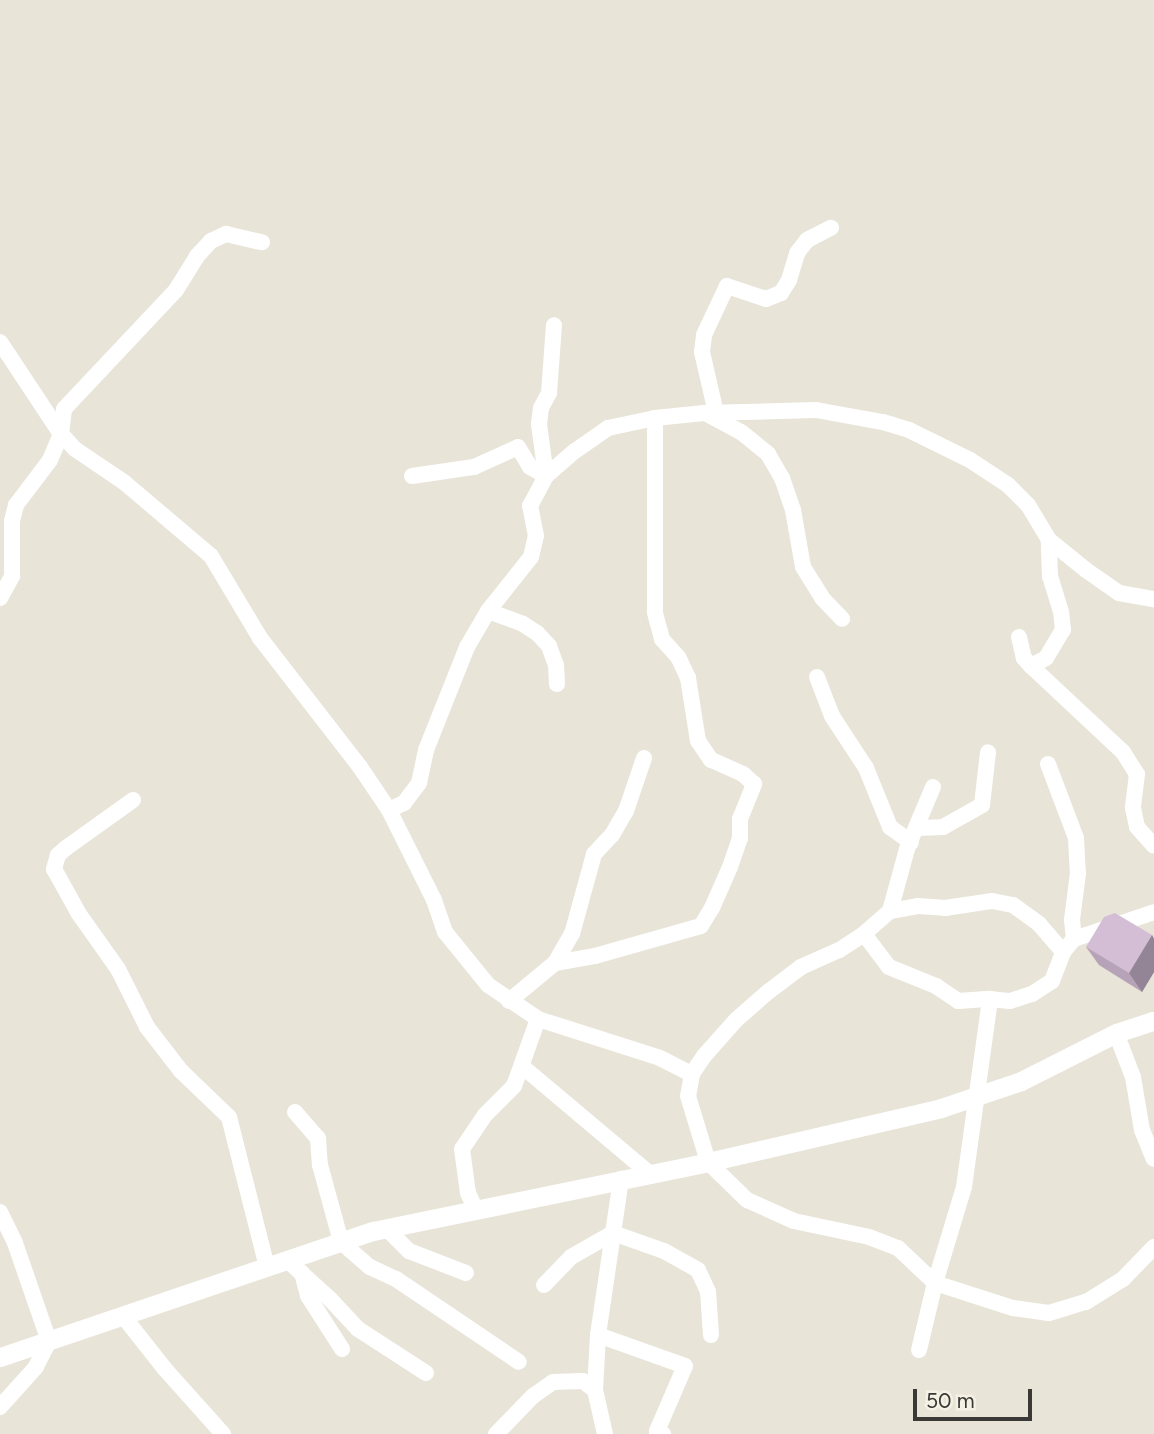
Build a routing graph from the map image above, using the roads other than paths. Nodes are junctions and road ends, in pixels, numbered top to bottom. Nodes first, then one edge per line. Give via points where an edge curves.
1 (831, 228) dead end
2 (262, 242) dead end
3 (554, 325) dead end
4 (0, 342) edge
5 (710, 413) junction
6 (655, 418) junction
7 (61, 434) junction
8 (547, 476) junction
9 (412, 477) dead end
10 (1049, 540) junction
11 (0, 598) edge
12 (1154, 599) edge
13 (488, 611) junction
14 (842, 619) dead end
15 (1019, 637) dead end
16 (1031, 666) junction
17 (817, 677) dead end
18 (557, 684) dead end
19 (988, 752) dead end
20 (644, 758) dead end
21 (1048, 764) dead end
22 (933, 787) dead end
23 (133, 800) dead end
24 (389, 810) junction
25 (914, 835) junction
26 (1154, 846) edge
27 (890, 911) junction
28 (1154, 912) edge
29 (864, 934) junction
30 (1074, 939) junction
31 (1063, 952) junction
32 (555, 963) junction
33 (990, 999) junction
34 (509, 1001) junction
35 (538, 1018) junction
36 (1154, 1021) edge
37 (1116, 1033) junction
38 (523, 1067) junction
39 (692, 1074) junction
40 (977, 1094) junction
41 (295, 1112) dead end
42 (1154, 1158) edge
43 (708, 1162) junction
44 (650, 1174) junction
45 (621, 1179) junction
46 (475, 1208) junction
47 (0, 1212) edge
48 (386, 1228) junction
49 (613, 1233) junction
50 (341, 1242) junction
51 (1154, 1247) edge
52 (267, 1267) junction
53 (294, 1267) junction
54 (466, 1273) dead end
55 (935, 1283) junction
56 (544, 1284) dead end
57 (123, 1316) junction
58 (598, 1335) junction
59 (710, 1335) dead end
60 (49, 1341) junction
61 (342, 1349) dead end
62 (919, 1350) dead end
63 (0, 1357) edge
64 (519, 1362) dead end
65 (426, 1373) dead end
66 (594, 1390) junction
67 (0, 1407) edge
68 (223, 1434) edge
69 (496, 1434) edge
70 (605, 1434) edge
71 (663, 1434) edge

1 - 5 street via 802,246 781,293 766,299 727,286 708,326 702,352
2 - 7 street via 226,234 211,241 176,290 64,409
3 - 8 street via 549,393 539,424
4 - 7 street
5 - 6 street
5 - 10 street via 816,410 909,430 1008,485 1028,505
5 - 14 street via 768,454 793,510 803,567
6 - 8 street via 608,428
6 - 32 street via 655,612 662,639 688,678 698,741 711,760 754,784 740,819 740,838 730,867 701,926
7 - 11 street via 50,460 16,506 12,576
7 - 24 street via 211,556 260,638
8 - 9 street via 530,467 518,447 474,467
8 - 13 street via 530,506 536,536 531,557
10 - 12 street via 1119,593
10 - 16 street via 1050,577 1063,631 1046,658
13 - 18 street via 537,633 549,646
13 - 24 street via 448,693 419,783 404,803
15 - 16 street
16 - 26 street via 1123,752 1137,774 1133,808 1137,827
17 - 25 street via 832,716 866,768 890,827
19 - 25 street via 982,805 943,827
20 - 32 street via 626,811 594,854 572,934
21 - 30 street via 1076,838
22 - 25 street
23 - 52 street via 66,848 54,869 118,968 147,1027 181,1071 229,1117
24 - 34 street via 445,932 488,985
25 - 27 street
27 - 29 street
27 - 31 street via 992,901 1013,905 1039,924
28 - 30 street
29 - 33 street via 889,967 936,986 958,1001
29 - 39 street via 801,967 769,991 736,1020
30 - 31 street
31 - 33 street via 1052,981 1032,994 1010,1001
32 - 34 street
33 - 40 street
34 - 35 street
35 - 38 street
35 - 39 street via 660,1058
36 - 37 street
37 - 40 street via 1021,1081
37 - 42 street
38 - 44 street
38 - 46 street via 514,1086 485,1115 461,1149
39 - 43 street via 688,1096
40 - 43 street via 941,1108
40 - 55 street via 964,1186
41 - 50 street via 318,1138 320,1165
43 - 44 street
43 - 55 street via 747,1200 794,1222 869,1237 898,1248
44 - 45 street
45 - 46 street
45 - 49 street
46 - 48 street
47 - 60 street
48 - 50 street
48 - 54 street via 409,1251
49 - 56 street via 571,1257
49 - 58 street
49 - 59 street via 664,1251 698,1270 708,1291
50 - 53 street
50 - 64 street via 370,1267 396,1279
51 - 55 street via 1123,1279 1086,1302 1049,1313 1013,1308
52 - 53 street
52 - 57 street
53 - 61 street
53 - 65 street via 358,1329
55 - 62 street
57 - 60 street
57 - 68 street
58 - 66 street
58 - 71 street via 685,1366 657,1431
60 - 63 street
60 - 67 street via 36,1367
66 - 69 street via 583,1381 553,1382 533,1395
66 - 70 street

